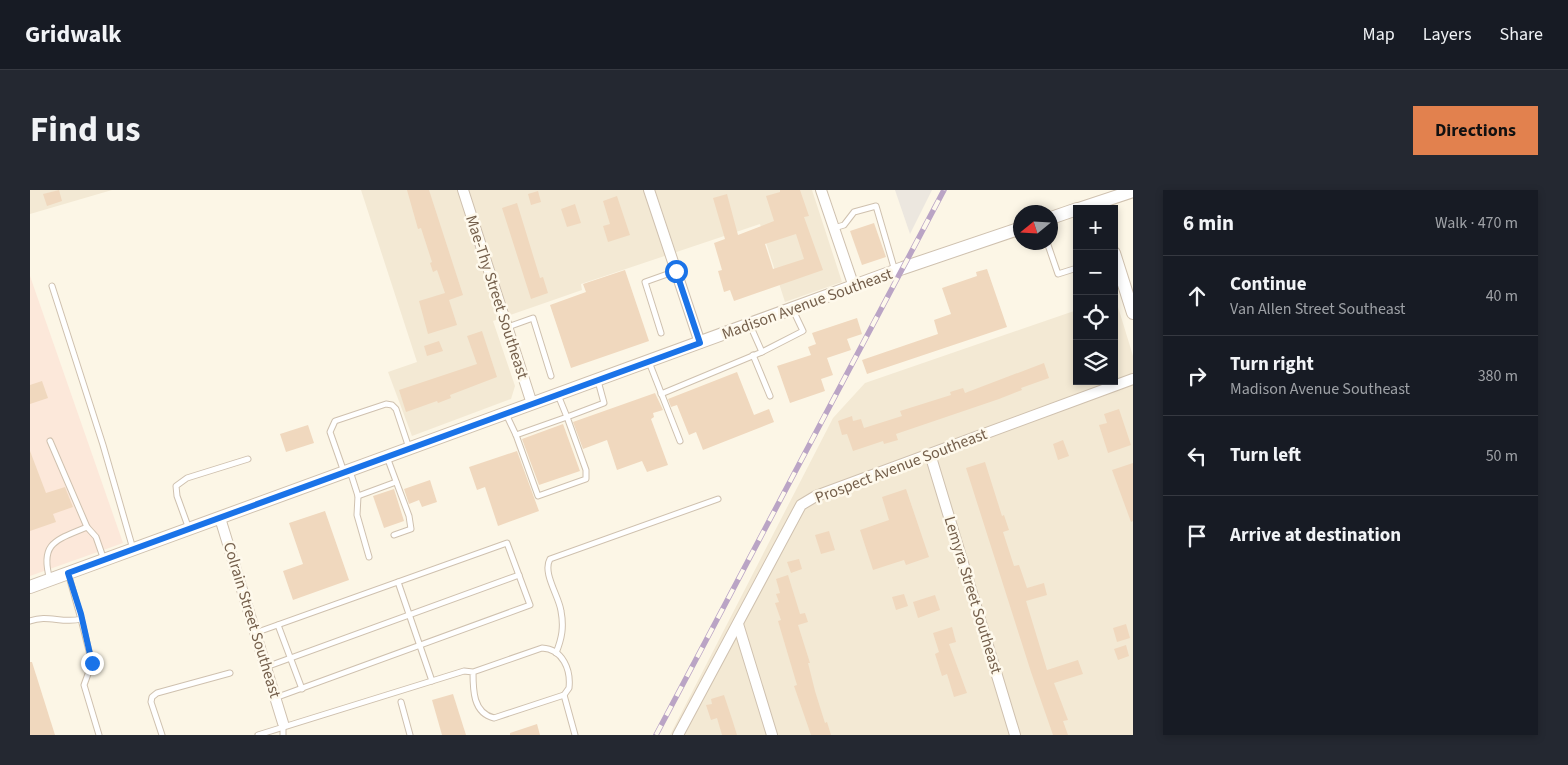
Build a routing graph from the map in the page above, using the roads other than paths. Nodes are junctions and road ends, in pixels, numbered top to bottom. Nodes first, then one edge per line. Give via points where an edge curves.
1 (464, 190) edge
2 (650, 190) edge
3 (821, 190) edge
4 (1133, 191) edge
5 (1098, 200) edge
6 (1073, 211) edge
7 (1058, 215) edge
8 (834, 228) junction
9 (1013, 230) edge
10 (1050, 250) edge
11 (1118, 265) edge
12 (1073, 269) edge
13 (676, 271) junction
14 (895, 271) junction
15 (52, 286) dead end
16 (854, 287) junction
17 (793, 310) junction
18 (1133, 313) edge
19 (750, 325) junction
20 (507, 327) junction
21 (661, 333) dead end
22 (700, 343) junction
23 (762, 352) junction
24 (753, 355) junction
25 (649, 362) junction
26 (551, 376) dead end
27 (1133, 379) edge
28 (598, 380) junction
29 (661, 394) junction
30 (558, 395) junction
31 (770, 396) dead end
32 (532, 404) junction
33 (506, 414) junction
34 (567, 417) junction
35 (516, 436) junction
36 (50, 441) dead end
37 (680, 442) dead end
38 (409, 449) junction
39 (930, 454) junction
40 (387, 457) junction
41 (248, 459) dead end
42 (347, 471) junction
43 (396, 482) junction
44 (358, 496) junction
45 (718, 499) dead end
46 (220, 518) junction
47 (87, 526) junction
48 (189, 529) junction
49 (394, 535) dead end
50 (133, 550) junction
51 (369, 557) dead end
52 (104, 560) junction
53 (68, 573) junction
54 (519, 575) junction
55 (50, 580) junction
56 (398, 582) junction
57 (30, 587) edge
58 (409, 615) junction
59 (80, 619) junction
60 (30, 621) edge
61 (738, 624) junction
62 (278, 625) junction
63 (255, 633) junction
64 (420, 644) junction
65 (556, 653) junction
66 (290, 658) junction
67 (266, 667) junction
68 (473, 672) junction
69 (230, 673) dead end
70 (432, 681) junction
71 (302, 689) junction
72 (564, 694) junction
73 (275, 698) junction
74 (401, 702) dead end
75 (283, 725) junction
76 (100, 735) edge
77 (162, 735) edge
78 (258, 735) edge
79 (283, 735) edge
80 (410, 735) edge
81 (575, 735) edge
82 (678, 735) edge
83 (772, 735) edge
84 (1015, 735) edge

1 - 20 street, Mae-Thy Street Southeast
2 - 13 street
3 - 8 street
4 - 5 street
6 - 7 street
8 - 14 lane via 844,225 854,212 876,206
8 - 16 street
9 - 14 street, Madison Avenue Southeast
10 - 12 lane via 1058,274
11 - 18 street
13 - 21 lane via 645,282
13 - 22 street
14 - 16 street, Madison Avenue Southeast
15 - 50 lane
16 - 17 street, Madison Avenue Southeast
17 - 19 street, Madison Avenue Southeast
17 - 23 lane via 802,331
19 - 22 street, Madison Avenue Southeast
19 - 23 lane
20 - 26 lane via 533,318
20 - 32 street, Mae-Thy Street Southeast
22 - 25 street, Madison Avenue Southeast
23 - 24 lane
24 - 29 lane
24 - 31 lane
25 - 28 street, Madison Avenue Southeast
25 - 29 lane
27 - 39 street, Prospect Avenue Southeast
28 - 30 street, Madison Avenue Southeast
28 - 34 lane via 604,402
29 - 37 lane
30 - 32 street, Madison Avenue Southeast
30 - 34 lane
32 - 33 street, Madison Avenue Southeast
33 - 35 lane
33 - 38 street, Madison Avenue Southeast
34 - 35 lane
34 - 35 lane via 586,470 586,479 538,496
36 - 47 lane
38 - 40 street, Madison Avenue Southeast
38 - 42 lane via 392,405 386,404 336,421 330,432
39 - 61 street, Prospect Avenue Southeast via 816,496 801,505
39 - 84 street, Lemyra Street Southeast
40 - 42 street, Madison Avenue Southeast
40 - 43 lane
41 - 48 lane via 187,478 176,486
42 - 44 lane
42 - 46 street, Madison Avenue Southeast
43 - 44 lane
43 - 49 lane via 409,516 410,529
44 - 51 lane via 357,515
45 - 65 lane via 550,559 548,571 561,609 563,626
46 - 48 street, Madison Avenue Southeast
46 - 63 street, Colrain Street Southeast
47 - 52 lane via 96,537
47 - 55 lane via 49,548 45,563
48 - 50 street, Madison Avenue Southeast
50 - 52 street, Madison Avenue Southeast
52 - 53 street, Madison Avenue Southeast
53 - 55 street, Madison Avenue Southeast
53 - 59 lane
54 - 56 lane via 507,543
54 - 58 lane
54 - 64 lane via 530,606
55 - 57 street, Madison Avenue Southeast
56 - 58 lane
56 - 62 lane
58 - 64 lane
58 - 66 lane
59 - 60 lane via 39,617
59 - 76 lane via 92,663 84,685
61 - 82 street, Prospect Avenue Southeast
61 - 83 street
62 - 63 lane
62 - 66 lane
63 - 67 street, Colrain Street Southeast
64 - 70 lane
64 - 71 lane
65 - 68 lane via 542,648
65 - 72 lane via 568,668 570,688
66 - 67 lane
66 - 71 lane
67 - 73 street, Colrain Street Southeast
68 - 70 lane via 464,671
68 - 72 lane via 473,694 478,708 486,716 494,718
69 - 77 lane via 152,697
70 - 75 lane
71 - 73 lane
72 - 81 lane
73 - 75 street, Colrain Street Southeast
74 - 80 lane
75 - 78 lane
75 - 79 lane

